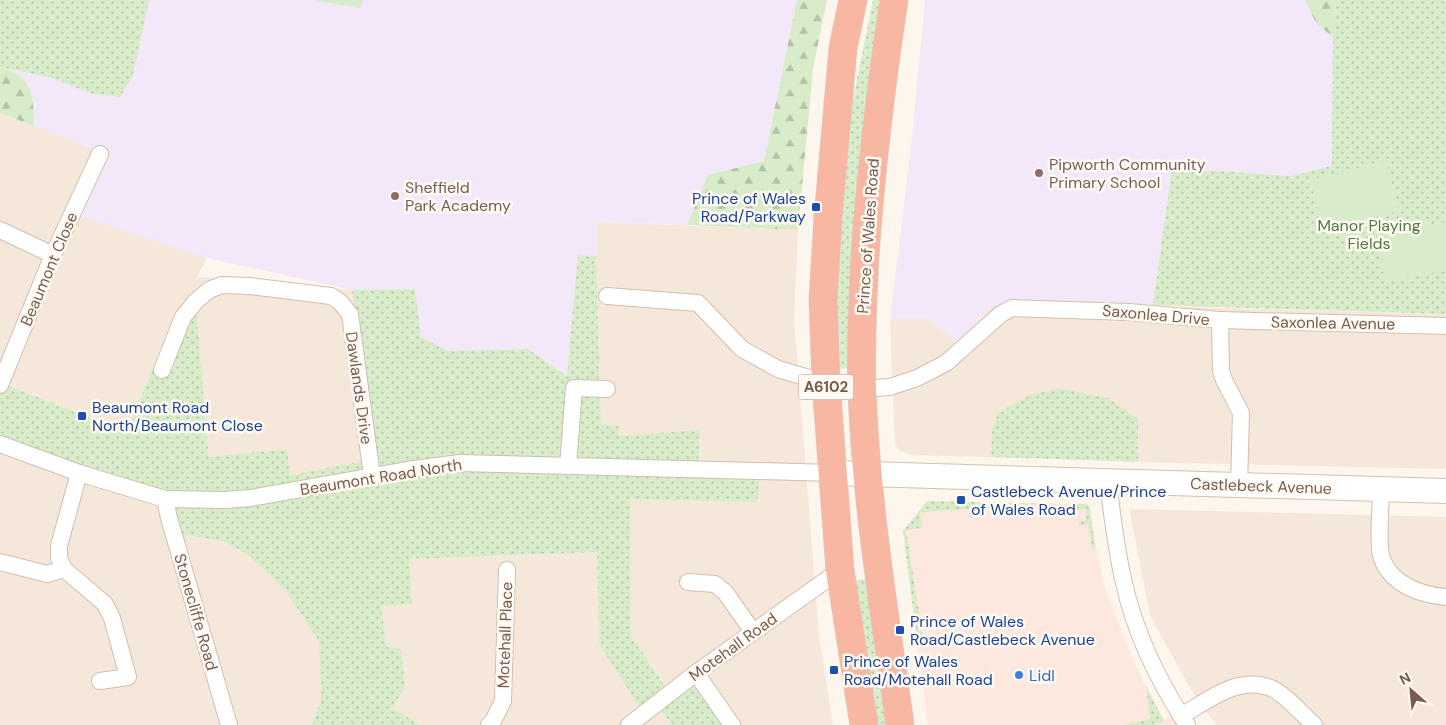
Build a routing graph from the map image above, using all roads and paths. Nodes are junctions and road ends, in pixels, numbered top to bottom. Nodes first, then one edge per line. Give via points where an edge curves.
1 (853, 0) edge
2 (894, 0) edge
3 (100, 154) dead end
4 (0, 230) edge
5 (53, 255) junction
6 (607, 296) dead end
7 (1220, 320) junction
8 (1446, 326) edge
9 (162, 370) dead end
10 (826, 383) junction
11 (0, 385) edge
12 (607, 389) dead end
13 (862, 389) junction
14 (0, 444) edge
15 (568, 466) junction
16 (79, 473) junction
17 (832, 473) junction
18 (867, 474) junction
19 (372, 476) junction
20 (1108, 481) junction
21 (1239, 486) junction
22 (1381, 489) junction
23 (1446, 491) edge
24 (166, 499) junction
25 (0, 562) edge
26 (64, 569) junction
27 (507, 570) dead end
28 (840, 570) junction
29 (688, 582) dead end
30 (1446, 597) edge
31 (753, 632) junction
32 (696, 673) junction
33 (100, 681) dead end
34 (1184, 720) edge
35 (229, 725) edge
36 (489, 725) edge
37 (628, 725) edge
38 (732, 725) edge
39 (864, 725) edge
40 (900, 725) edge
41 (1314, 725) edge

1 - 10 highway, A6102 via 844,48 828,218 823,300
2 - 13 highway, Prince of Wales Road / A6102 via 870,186 862,305
3 - 5 street, Beaumont Close
4 - 5 street
5 - 11 street, Beaumont Close
6 - 10 street via 698,303 742,349 778,369
7 - 8 street, Saxonlea Avenue
7 - 13 street, Saxonlea Drive via 1129,312 1012,308 946,363 890,387
7 - 21 street, Saxonlea Drive via 1221,371 1241,413
9 - 19 street, Dawlands Drive via 182,317 209,290 222,285 250,286 331,296 350,314
10 - 13 street
10 - 17 highway, A6102
12 - 15 street via 574,388
13 - 18 highway, Prince of Wales Road / A6102
14 - 16 street, Beaumont Road North
15 - 17 street, Beaumont Road North
15 - 19 street, Beaumont Road North via 460,463
16 - 24 street, Beaumont Road North
16 - 26 street via 59,546 59,558
17 - 18 street
17 - 28 highway, A6102
18 - 20 street, Castlebeck Avenue
18 - 40 highway, Prince of Wales Road / A6102
19 - 24 street, Beaumont Road North via 251,498
20 - 21 street, Castlebeck Avenue
20 - 34 street via 1126,592 1160,679
21 - 22 street, Castlebeck Avenue
22 - 23 street, Castlebeck Avenue
22 - 30 street via 1382,559 1391,574 1424,594
24 - 35 street, Stonecliffe Road
25 - 26 street via 47,574
26 - 33 street via 105,604 112,618 128,676
27 - 36 street, Motehall Place via 503,701
28 - 31 street, Motehall Road
28 - 39 highway, A6102
29 - 31 street via 715,584 725,592
31 - 32 street, Motehall Road
32 - 37 street, Motehall Road
32 - 38 street
34 - 41 street via 1222,691 1239,685 1257,685 1274,690

